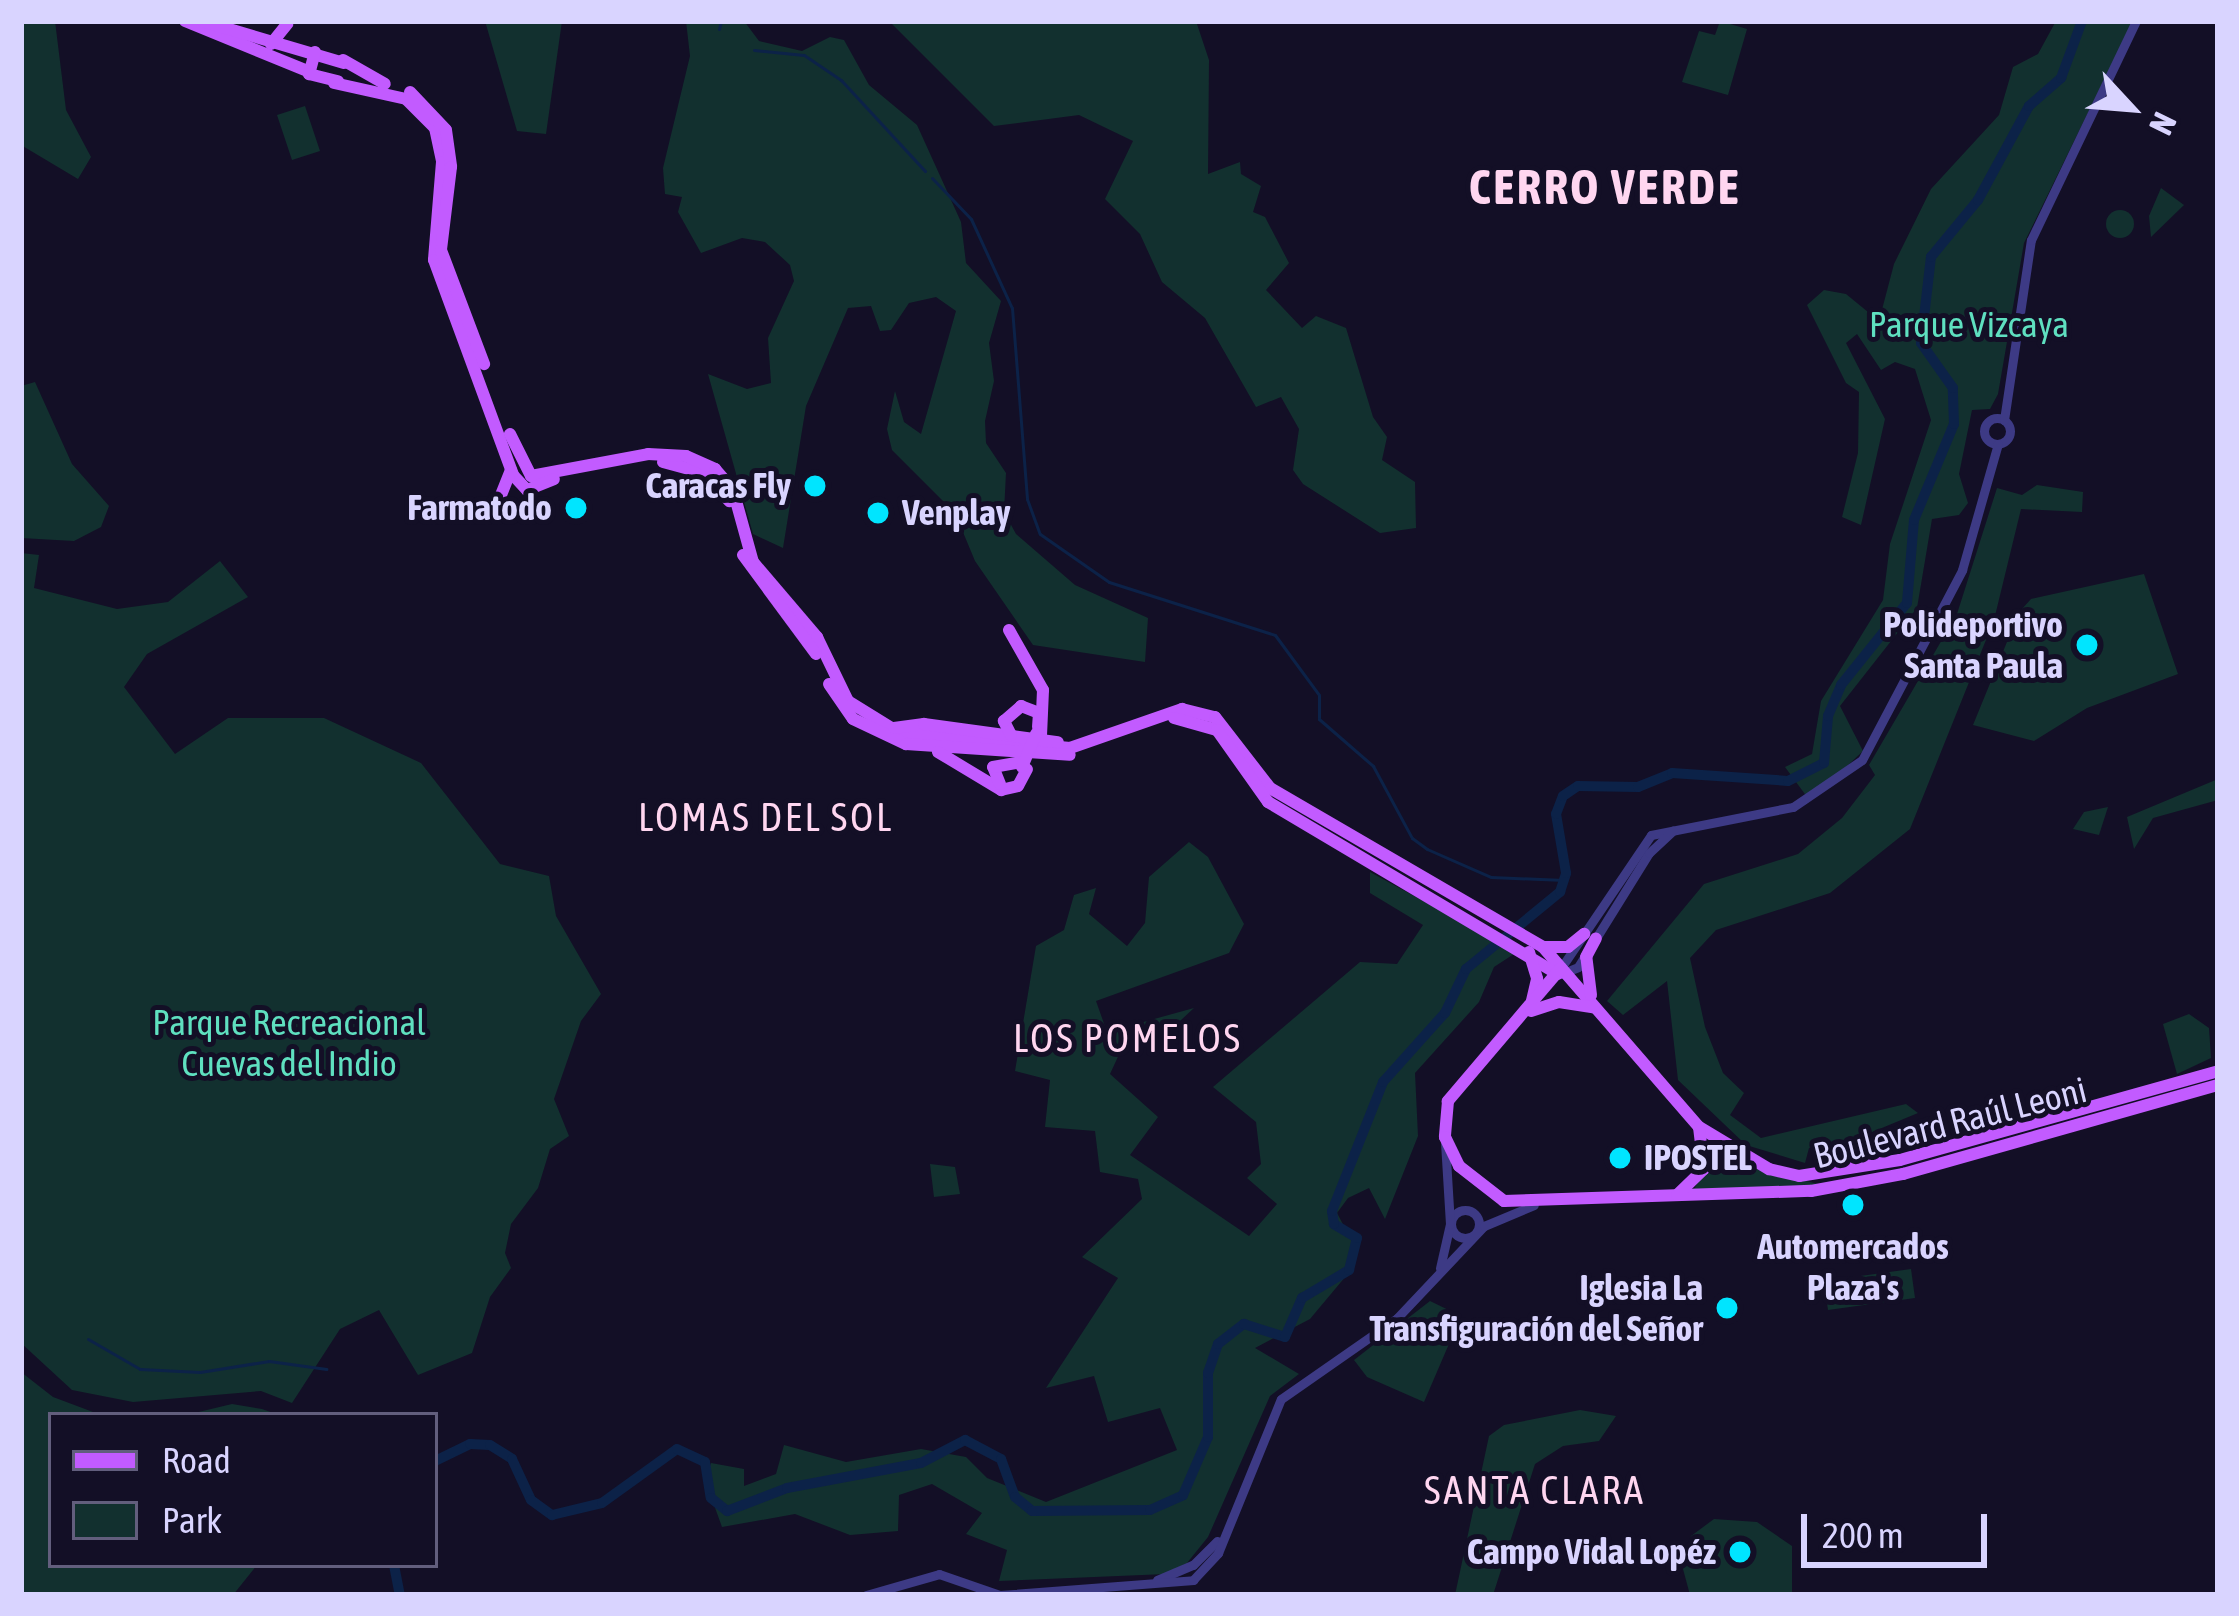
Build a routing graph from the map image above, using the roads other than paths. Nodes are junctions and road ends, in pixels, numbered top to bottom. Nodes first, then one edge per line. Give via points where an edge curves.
1 (185, 21) edge
2 (202, 21) edge
3 (2137, 21) edge
4 (287, 24) dead end
5 (271, 44) junction
6 (315, 52) junction
7 (343, 61) junction
8 (305, 70) junction
9 (334, 83) junction
10 (2006, 386) junction
11 (1990, 420) junction
12 (2004, 420) junction
13 (1986, 439) junction
14 (1998, 445) junction
15 (511, 468) junction
16 (1985, 473) junction
17 (529, 483) junction
18 (495, 510) dead end
19 (1009, 630) dead end
20 (890, 729) junction
21 (1011, 735) junction
22 (1038, 735) junction
23 (1070, 748) junction
24 (932, 749) junction
25 (1051, 757) junction
26 (1024, 768) junction
27 (1469, 908) junction
28 (1590, 936) junction
29 (1535, 946) junction
30 (1563, 971) junction
31 (1595, 1008) junction
32 (1525, 1015) junction
33 (2218, 1070) edge
34 (2218, 1085) edge
35 (1699, 1126) junction
36 (1445, 1137) junction
37 (1676, 1196) junction
38 (1534, 1205) junction
39 (1450, 1225) junction
40 (1474, 1235) junction
41 (1435, 1279) junction
42 (866, 1595) edge

1 - 8 main road
2 - 5 main road
3 - 10 street via 2030,240
4 - 5 main road
5 - 6 main road
6 - 7 main road
6 - 8 main road
7 - 9 main road
7 - 17 main road via 420,98 440,117 451,166 443,258
8 - 9 main road
9 - 15 main road via 406,99 435,128 442,162 434,260
10 - 11 street
10 - 12 street
11 - 12 street
11 - 13 street
12 - 14 street via 2009,435
13 - 14 street
13 - 16 street
14 - 16 street
15 - 17 main road
15 - 18 main road
16 - 28 street via 1962,570 1862,760 1793,807 1673,831 1654,845
17 - 20 main road via 648,454 686,455 716,469 733,490 757,567 817,637 853,706
17 - 24 main road via 643,462 681,464 711,478 728,498 748,570 812,645 848,714 892,740
19 - 22 main road via 1043,690
20 - 21 main road via 924,724
20 - 23 main road via 926,739
21 - 22 main road via 1004,721 1025,705 1039,713
21 - 23 main road
22 - 26 main road, bridge
23 - 27 main road via 1175,711 1207,714 1228,727 1270,788
24 - 25 main road
24 - 26 main road via 1005,790
25 - 26 main road via 999,763 991,776 1007,785
25 - 27 main road via 1102,748 1177,718 1202,722 1224,736 1268,802
27 - 29 main road, Boulevard Raúl Leoni
28 - 29 main road via 1568,947
28 - 30 street
28 - 31 main road
29 - 30 main road, Boulevard Raúl Leoni
29 - 32 main road via 1537,984
30 - 31 main road, Boulevard Raúl Leoni
30 - 32 main road
31 - 32 main road via 1559,1002
31 - 35 main road, Boulevard Raúl Leoni
32 - 36 main road via 1457,1083
33 - 35 main road, Boulevard Raúl Leoni via 1900,1160 1814,1174 1760,1166
34 - 37 main road, Boulevard Raúl Leoni via 1903,1174 1797,1192
35 - 37 main road via 1704,1169
36 - 38 main road, Boulevard Raúl Leoni via 1480,1188
36 - 39 street
37 - 38 main road, Boulevard Raúl Leoni
38 - 40 street
39 - 40 street via 1459,1238
39 - 40 street via 1456,1213 1472,1211
39 - 41 street
40 - 41 street
41 - 42 street via 1386,1328 1276,1405 1217,1553 1193,1580 994,1594 939,1574

